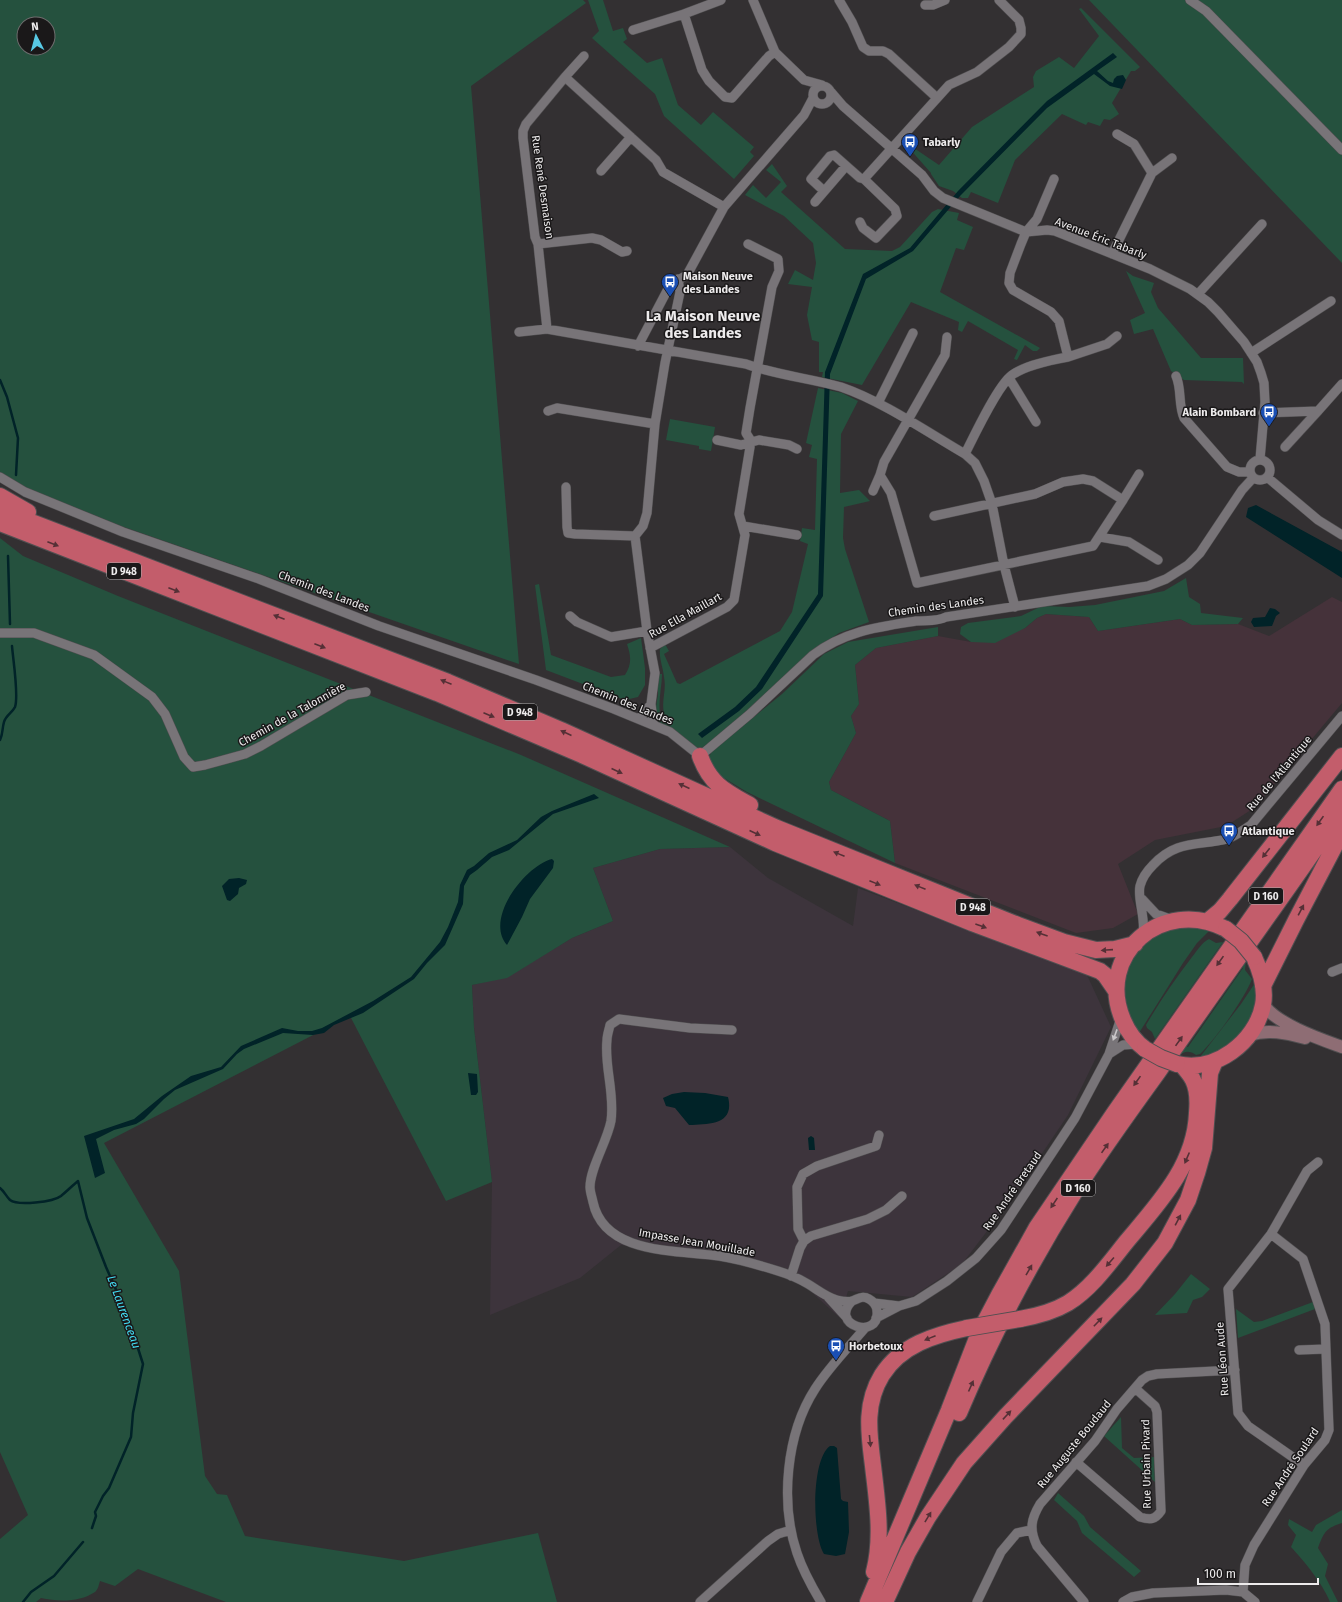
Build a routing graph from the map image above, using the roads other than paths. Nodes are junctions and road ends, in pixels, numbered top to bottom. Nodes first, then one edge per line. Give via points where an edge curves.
1 (721, 0) edge
2 (753, 0) edge
3 (839, 0) edge
4 (945, 0) edge
5 (999, 0) edge
6 (1190, 0) edge
7 (925, 5) dead end
8 (684, 14) junction
9 (633, 30) dead end
10 (775, 52) junction
11 (584, 56) dead end
12 (565, 77) junction
13 (804, 80) junction
14 (822, 85) junction
15 (831, 92) junction
16 (812, 96) junction
17 (936, 97) junction
18 (824, 104) junction
19 (843, 106) junction
20 (804, 115) junction
21 (1117, 134) dead end
22 (631, 137) junction
23 (892, 149) junction
24 (1342, 150) edge
25 (1172, 158) dead end
26 (846, 166) junction
27 (601, 172) dead end
28 (1152, 173) junction
29 (864, 179) junction
30 (1054, 179) dead end
31 (824, 191) junction
32 (815, 202) dead end
33 (724, 207) junction
34 (860, 222) dead end
35 (1262, 224) dead end
36 (1026, 232) junction
37 (538, 244) junction
38 (748, 244) dead end
39 (627, 251) dead end
40 (1112, 254) junction
41 (678, 279) junction
42 (1198, 294) junction
43 (1330, 301) dead end
44 (547, 329) junction
45 (520, 332) dead end
46 (913, 333) dead end
47 (947, 336) dead end
48 (1117, 336) dead end
49 (638, 346) junction
50 (668, 350) junction
51 (1252, 353) junction
52 (1068, 356) junction
53 (757, 368) junction
54 (1176, 376) dead end
55 (1009, 378) junction
56 (1342, 384) edge
57 (878, 403) junction
58 (548, 411) dead end
59 (1318, 411) junction
60 (1263, 413) junction
61 (907, 421) junction
62 (1036, 422) dead end
63 (655, 424) junction
64 (717, 440) dead end
65 (751, 441) junction
66 (1285, 447) dead end
67 (797, 450) dead end
68 (965, 454) junction
69 (1260, 459) junction
70 (1139, 474) dead end
71 (880, 475) junction
72 (1251, 475) junction
73 (0, 477) edge
74 (1267, 477) junction
75 (566, 488) dead end
76 (873, 491) dead end
77 (0, 496) edge
78 (1123, 500) junction
79 (992, 504) junction
80 (0, 510) edge
81 (934, 516) dead end
82 (0, 523) edge
83 (743, 526) junction
84 (0, 529) edge
85 (16, 530) junction
86 (58, 532) junction
87 (797, 535) dead end
88 (1342, 535) edge
89 (634, 536) junction
90 (1100, 537) junction
91 (1158, 560) dead end
92 (1004, 565) junction
93 (1015, 607) junction
94 (570, 616) dead end
95 (647, 631) junction
96 (0, 633) edge
97 (650, 648) junction
98 (366, 692) dead end
99 (651, 704) junction
100 (1342, 716) edge
101 (638, 719) junction
102 (652, 724) junction
103 (700, 756) junction
104 (1342, 756) edge
105 (1342, 789) edge
106 (1342, 810) edge
107 (1342, 832) edge
108 (810, 842) junction
109 (1141, 898) junction
110 (1174, 920) junction
111 (1208, 921) junction
112 (1139, 939) junction
113 (1342, 968) edge
114 (1332, 972) dead end
115 (1263, 986) junction
116 (1116, 991) junction
117 (1264, 1004) junction
118 (1122, 1016) junction
119 (732, 1030) dead end
120 (1249, 1035) junction
121 (1339, 1046) edge
122 (1141, 1047) junction
123 (1108, 1054) junction
124 (1215, 1061) junction
125 (1179, 1064) junction
126 (879, 1136) dead end
127 (1318, 1162) dead end
128 (902, 1196) dead end
129 (1271, 1234) junction
130 (804, 1241) junction
131 (792, 1276) junction
132 (828, 1297) junction
133 (852, 1301) junction
134 (874, 1303) junction
135 (899, 1306) junction
136 (876, 1318) junction
137 (849, 1320) junction
138 (865, 1328) junction
139 (850, 1345) junction
140 (1326, 1349) junction
141 (1299, 1350) dead end
142 (1235, 1370) junction
143 (1136, 1389) junction
144 (1076, 1462) junction
145 (1304, 1465) junction
146 (791, 1530) junction
147 (1031, 1530) junction
148 (1242, 1592) junction
149 (700, 1602) edge
150 (821, 1602) edge
151 (862, 1602) edge
152 (868, 1602) edge
153 (878, 1602) edge
154 (884, 1602) edge
155 (977, 1602) edge
156 (1084, 1602) edge
157 (1122, 1602) edge
158 (1255, 1602) edge

1 - 8 street
2 - 10 street, Avenue Éric Tabarly
3 - 17 street via 863,47 869,51 883,51 889,54
4 - 7 street
5 - 17 street via 1018,20 1020,34 1009,47 977,72 955,81
6 - 24 street via 1206,11
8 - 9 street
8 - 10 street via 702,70 725,97 732,98
10 - 13 street, Avenue Éric Tabarly
11 - 12 street, Rue René Desmaison
12 - 22 street
12 - 37 street, Rue René Desmaison via 523,131 535,237
13 - 14 street, Avenue Éric Tabarly
13 - 16 street, Avenue Éric Tabarly
14 - 15 street, Avenue Éric Tabarly
14 - 16 street via 816,87
15 - 18 street via 831,98
15 - 19 street, Avenue Éric Tabarly
16 - 18 street, Avenue Éric Tabarly via 819,104
16 - 20 street
17 - 23 street
18 - 19 street, Avenue Éric Tabarly
18 - 20 street
19 - 23 street, Avenue Éric Tabarly
20 - 33 street
21 - 28 street via 1134,144
22 - 27 street
22 - 33 street via 656,160 663,172
23 - 29 street
23 - 36 street, Avenue Éric Tabarly via 922,175 943,198
25 - 28 street
26 - 29 street
26 - 31 street
26 - 31 street via 834,155 830,156 811,179
28 - 40 street
29 - 34 street via 895,209 897,216 876,238 863,228
30 - 36 street via 1037,219
31 - 32 street
33 - 41 street via 687,275
35 - 42 street
36 - 40 street, Avenue Éric Tabarly via 1055,231
36 - 52 street via 1010,273 1009,283 1014,290 1051,312 1059,321
37 - 39 street via 592,238 602,240 622,252
37 - 44 street, Rue René Desmaison
38 - 53 street, Rue Ella Maillart via 778,259 779,271 772,287
40 - 42 street, Avenue Éric Tabarly via 1150,269
41 - 49 street via 664,294
41 - 50 street via 680,292
42 - 51 street, Avenue Éric Tabarly via 1218,312
43 - 51 street
44 - 45 street
44 - 49 street
46 - 57 street
47 - 61 street via 945,355
48 - 52 street via 1107,344
49 - 50 street
50 - 53 street
50 - 63 street
51 - 60 street, Avenue Éric Tabarly via 1264,383
52 - 55 street via 1019,371
53 - 57 street via 840,387
53 - 65 street, Rue Ella Maillart via 746,433
54 - 72 street via 1184,418 1227,467
55 - 62 street
55 - 68 street
56 - 59 street
57 - 61 street
58 - 63 street via 558,408
59 - 60 street
59 - 66 street
60 - 69 street, Avenue Éric Tabarly
61 - 68 street
61 - 71 street via 884,462
63 - 89 street via 648,514 643,526
64 - 65 street via 741,445
65 - 67 street via 789,445
65 - 83 street, Rue Ella Maillart via 739,514
68 - 79 street via 980,471
69 - 72 street via 1252,463
69 - 74 street via 1270,466
70 - 78 street
71 - 76 street
71 - 92 street via 890,493 917,583
72 - 74 street via 1262,480
72 - 93 street, Chemin des Landes via 1200,554 1166,579 1148,586
73 - 101 street, Chemin des Landes via 25,492 123,532 259,579 379,626 536,680
74 - 88 street via 1318,520
75 - 89 street via 568,532
77 - 86 highway via 51,522
78 - 79 street via 1093,481 1083,479 1063,482 1035,494
78 - 90 street
79 - 81 street
79 - 92 street
80 - 86 highway, D 948
82 - 85 highway, D 948
83 - 87 street
83 - 97 street, Rue Ella Maillart via 745,535 734,600 728,607
84 - 85 highway
85 -> 116 highway, D 948 via 444,696 582,755 775,843 965,920 1100,971 1109,979
108 -> 86 highway, D 948 via 561,730 441,680
89 - 95 street
90 - 91 street via 1129,542
90 - 92 street via 1093,546
92 - 93 street
93 - 103 street, Chemin des Landes via 866,629 835,641 813,655 750,714
94 - 95 street via 577,622 611,637
95 - 97 street
96 - 98 street, Chemin de la Talonnière via 34,633 94,655 159,704 184,757 193,766 245,754 347,695
97 - 99 street via 655,673
99 - 101 street
99 - 102 street
100 - 109 street, Rue de l'Atlantique via 1251,825 1228,838 1182,846 1165,854 1142,880
101 - 102 street, Chemin des Landes
102 - 103 street, Chemin des Landes via 680,739
103 - 108 highway via 705,769 718,786 800,830
104 -> 111 highway, D 160 via 1230,899
105 -> 152 highway, D 160 via 1115,1112 1038,1227 980,1333
153 -> 106 highway, D 160 via 986,1353 1010,1304 1050,1234 1097,1158
115 -> 107 highway
112 -> 108 highway, D 948 via 1125,947 1104,951 1064,942
109 - 110 street via 1156,914
109 - 112 street, Rue de l'Atlantique via 1144,920
110 - 111 highway via 1188,918
110 - 112 highway via 1152,929
111 - 115 highway, bridge via 1226,929 1241,941 1254,957
112 - 116 highway via 1122,966
113 - 114 street
115 - 117 highway
116 - 118 highway
117 - 120 highway via 1258,1022
117 - 121 main road via 1281,1020
118 - 122 highway via 1131,1035
118 -> 123 street, Rue André Bretaud
119 - 131 street, Impasse Jean Mouillade via 619,1019 610,1025 607,1040 612,1096 611,1119 591,1179 590,1188 595,1211 601,1223 611,1232 637,1244 745,1261
120 - 121 main road via 1267,1031 1284,1033
120 - 124 highway via 1234,1050
122 - 123 street via 1123,1045
122 - 125 highway, bridge
123 - 135 street, Rue André Bretaud via 1075,1118 1001,1230 963,1270 916,1301
124 - 125 highway via 1194,1065
154 -> 124 highway via 928,1516 964,1463 1133,1284 1165,1243 1188,1200 1199,1167 1204,1148 1210,1073
125 -> 151 highway, bridge via 1195,1086 1198,1106 1192,1144 1180,1172 1164,1197 1081,1293 1068,1303 1042,1315 936,1336 914,1345 886,1369 874,1393 870,1412 869,1430 878,1506 878,1540 876,1563
126 - 130 street via 876,1146 818,1166 803,1174 797,1186 798,1228
127 - 129 street, Rue Léon Aude via 1307,1171
128 - 130 street via 886,1210 868,1219 811,1236
129 - 140 street, Rue André Soulard via 1302,1259 1325,1324
129 - 142 street, Rue Léon Aude via 1228,1289
130 - 131 street
131 - 132 street, Impasse Jean Mouillade
132 - 133 street
132 - 137 street
133 - 134 street via 864,1297
133 - 137 street via 846,1311
134 - 135 street, Rue André Bretaud
134 - 136 street
135 - 136 street, Rue André Bretaud
136 - 138 street
137 - 138 street via 858,1328
137 - 139 street via 852,1333
138 - 139 street
139 - 146 street via 814,1390 799,1424 793,1445 788,1488
140 - 141 street
140 - 145 street, Rue André Soulard via 1329,1430 1325,1440
142 - 143 street, Rue Auguste Boudaud via 1157,1374 1142,1380
142 - 145 street, Rue Léon Aude via 1238,1413 1248,1426
143 - 144 street, Rue Auguste Boudaud
143 - 144 street, Rue Urbain Pivard via 1155,1406 1157,1412 1161,1511 1149,1520 1140,1517
144 - 147 street, Rue Auguste Boudaud via 1040,1504 1033,1515
145 - 148 street, Rue André Soulard via 1254,1545 1245,1565
146 - 149 street via 778,1534 768,1541
146 - 150 street via 806,1575
147 - 155 street via 1017,1533 1001,1552
147 - 156 street via 1037,1546
148 - 157 street via 1226,1590 1153,1593 1132,1597
148 - 158 street

